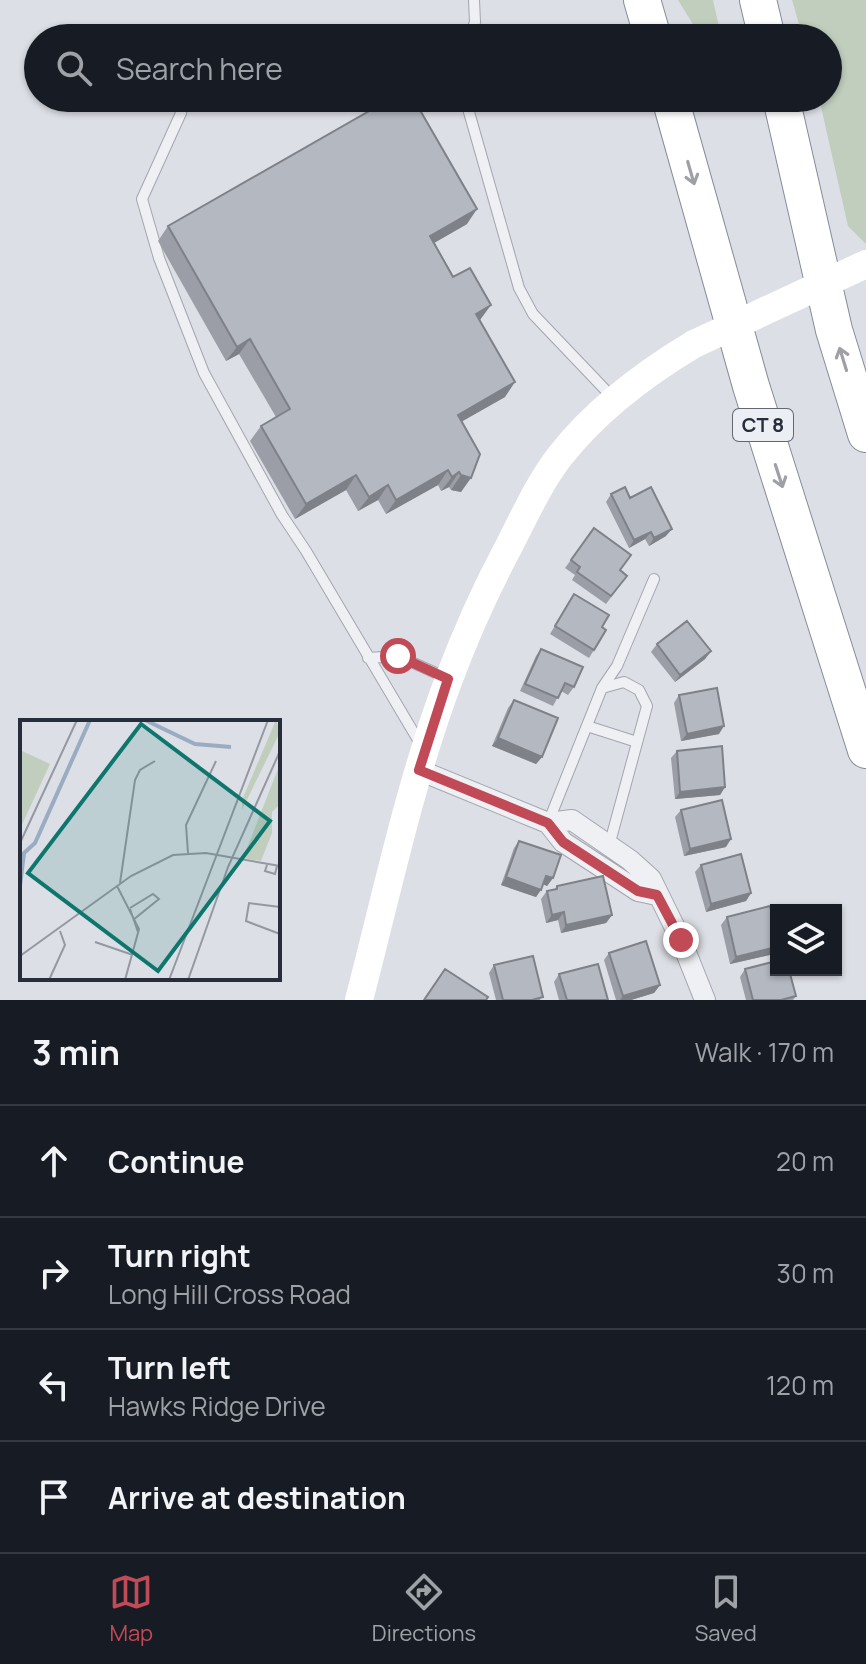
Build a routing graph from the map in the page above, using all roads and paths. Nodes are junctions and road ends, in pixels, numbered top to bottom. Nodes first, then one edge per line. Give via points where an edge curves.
1 (474, 0) edge
2 (642, 0) edge
3 (758, 0) edge
4 (474, 24) edge
5 (649, 24) edge
6 (764, 24) edge
7 (469, 112) edge
8 (674, 112) edge
9 (784, 112) edge
10 (181, 113) dead end
11 (866, 264) edge
12 (615, 400) junction
13 (866, 434) edge
14 (654, 579) dead end
15 (368, 658) junction
16 (448, 679) junction
17 (602, 688) junction
18 (587, 726) junction
19 (637, 742) junction
20 (866, 750) edge
21 (422, 760) junction
22 (548, 823) junction
23 (609, 846) junction
24 (598, 864) junction
25 (657, 895) junction
26 (359, 1000) edge
27 (705, 1000) edge

1 - 4 lane
2 - 5 highway
3 - 6 highway
7 - 12 lane via 519,288 533,314
8 -> 20 highway, CT 8 via 751,386
13 -> 9 highway via 834,330
10 - 15 lane via 142,199 159,258 204,373
11 - 12 street, bridge via 694,344
12 - 16 street via 559,457 481,599
14 - 17 lane via 617,666
15 - 16 lane via 398,656
15 - 21 lane
16 - 21 street
17 - 18 lane
17 - 19 lane via 624,682 639,690 647,706
18 - 19 lane
18 - 22 lane
19 - 23 lane
21 - 22 street
21 - 26 street
22 - 23 street via 572,820
22 - 24 street via 563,842
23 - 24 lane
23 - 25 street via 651,879
24 - 25 street via 638,891
25 - 27 street

